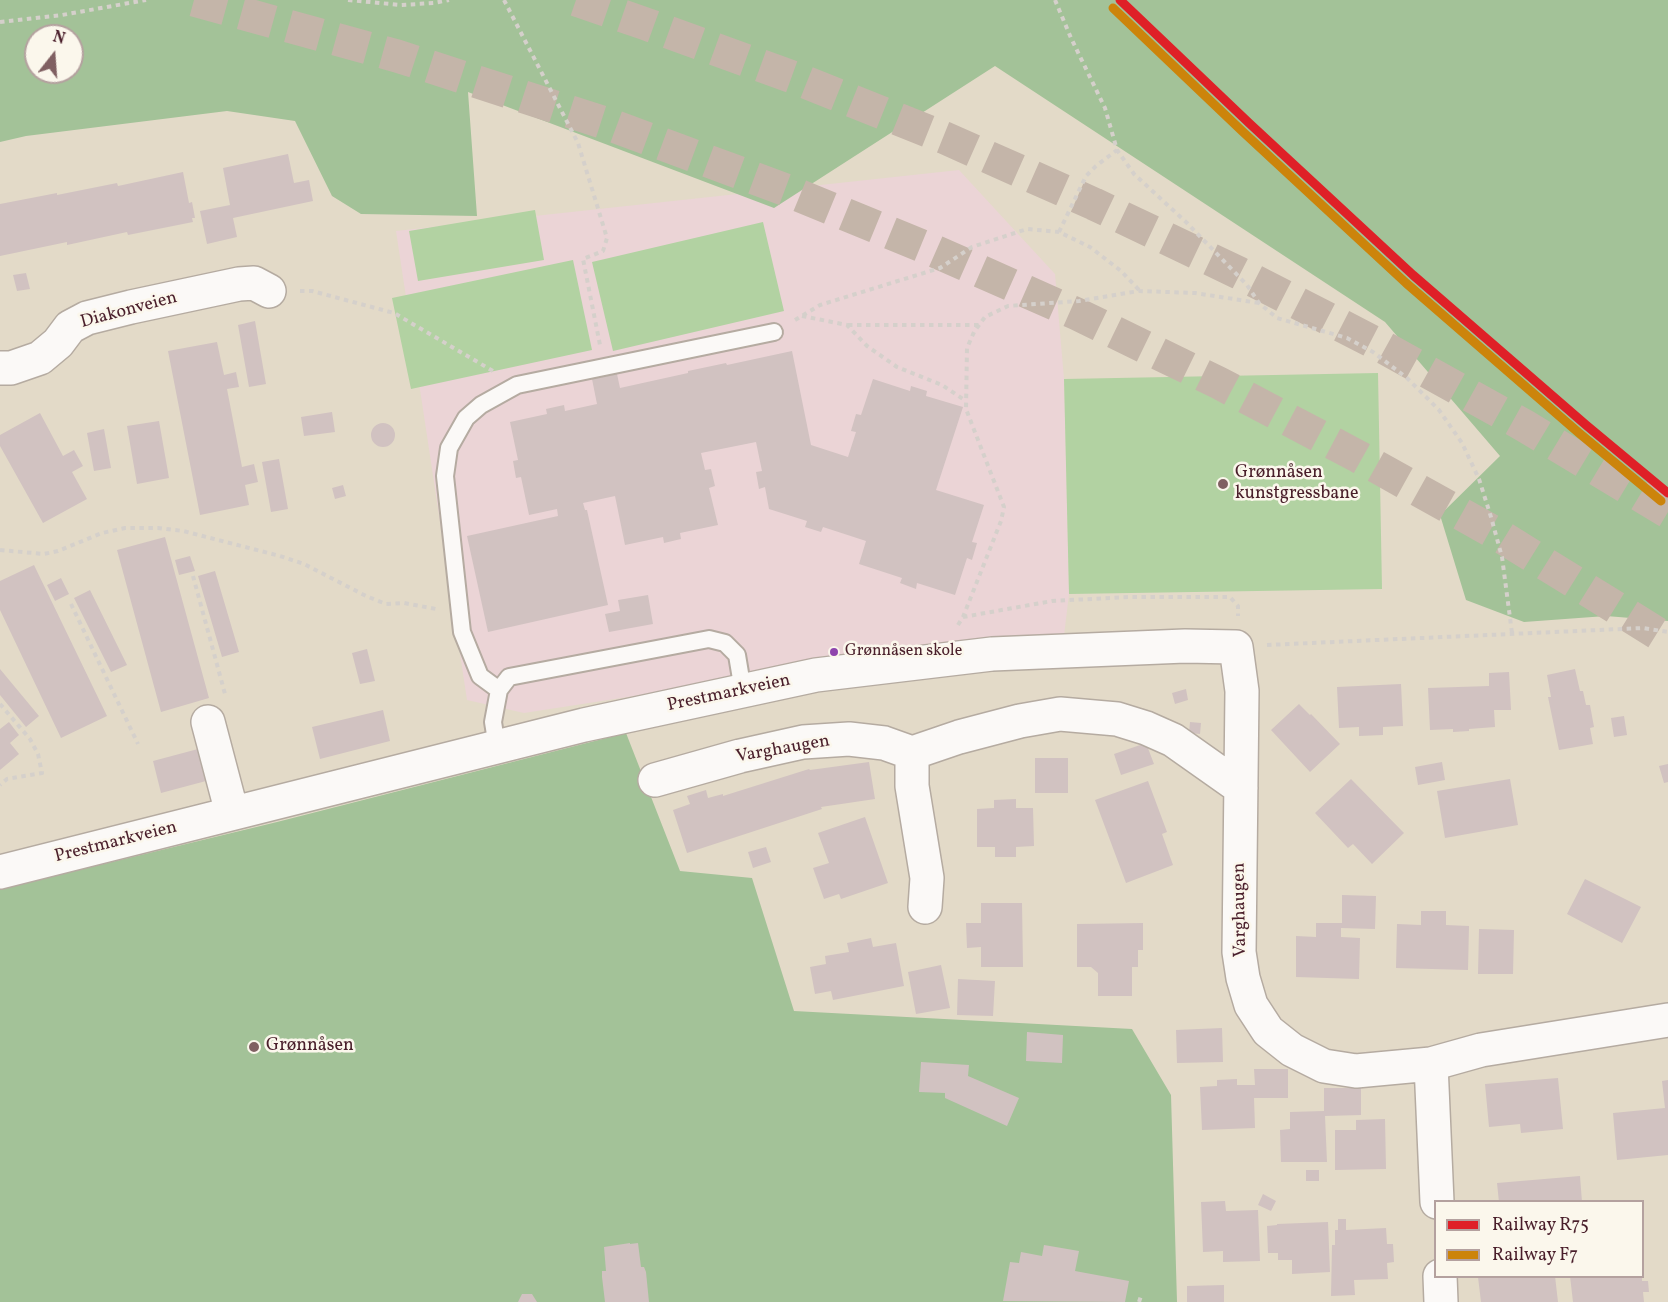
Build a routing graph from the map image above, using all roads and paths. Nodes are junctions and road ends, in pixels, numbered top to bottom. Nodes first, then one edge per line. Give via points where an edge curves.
1 (146, 0) edge
2 (348, 0) edge
3 (449, 0) edge
4 (504, 0) edge
5 (1055, 0) edge
6 (0, 22) edge
7 (1117, 150) junction
8 (1059, 232) junction
9 (269, 291) joint
10 (1139, 291) junction
11 (1259, 303) junction
12 (801, 316) junction
13 (847, 325) junction
14 (979, 325) junction
15 (774, 332) joint
16 (604, 367) junction
17 (0, 368) edge
18 (517, 385) junction
19 (966, 401) junction
20 (0, 550) edge
21 (193, 576) dead end
22 (71, 604) dead end
23 (461, 613) junction
24 (963, 617) junction
25 (1668, 632) edge
26 (1512, 633) junction
27 (1236, 647) junction
28 (942, 660) junction
29 (499, 690) junction
30 (743, 691) junction
31 (225, 695) dead end
32 (0, 704) edge
33 (208, 722) dead end
34 (138, 744) dead end
35 (496, 747) junction
36 (912, 753) junction
37 (655, 780) dead end
38 (0, 785) edge
39 (1241, 788) junction
40 (232, 813) junction
41 (0, 872) edge
42 (925, 907) dead end
43 (1668, 1020) edge
44 (1431, 1064) junction
45 (1437, 1200) edge
46 (1440, 1278) edge
47 (1141, 1296) dead end
48 (1139, 1302) edge
49 (1441, 1302) edge

1 - 6 path
2 - 3 path via 401,5
4 - 16 path via 578,143 607,238 603,251 583,259
5 - 7 path via 1105,108
7 - 8 path via 1086,176
7 - 11 path via 1134,174 1210,246
8 - 10 path via 1090,247
8 - 12 path via 1027,229 999,237 972,247 940,268 820,305
9 - 17 street, Diakonveien via 254,283 238,284 87,318 70,327 40,358
9 - 18 path via 312,291 394,314
10 - 11 path via 1195,293
10 - 14 path via 1079,301 1008,306
11 - 26 path via 1278,318 1347,338 1373,352 1439,410 1462,443 1479,479 1502,557
12 - 13 path
12 - 15 path
13 - 14 path
13 - 19 path via 867,346 897,367
14 - 19 path via 968,348
15 - 16 lane
16 - 18 lane
18 - 23 lane via 466,418 449,448 445,476
19 - 24 path via 1004,507
20 - 23 path via 44,554 125,528 183,531 304,564 386,604 404,603
21 - 31 path
22 - 34 path
23 - 29 lane via 462,632 480,676
24 - 27 path via 1052,601 1230,597 1238,606
24 - 28 path via 942,647
25 - 26 path via 1643,628
26 - 27 path
27 - 28 street, Prestmarkveien via 992,654
27 - 39 street, Varghaugen via 1242,691
28 - 30 street, Prestmarkveien via 816,675
29 - 30 lane via 509,677 709,639 725,643 737,655
29 - 35 lane via 493,722
30 - 35 street, Prestmarkveien
32 - 38 path via 30,739 42,773 7,779
33 - 40 street
35 - 40 street, Prestmarkveien
36 - 37 street, Varghaugen via 884,743 849,739 803,742
36 - 39 street via 1020,721 1060,714 1085,715 1117,719 1173,740
36 - 42 street via 912,786 927,878
39 - 44 street, Varghaugen via 1239,952 1251,1005 1268,1031 1292,1050 1324,1066 1356,1071
40 - 41 street, Prestmarkveien
43 - 44 street, Varghaugen via 1481,1050
44 - 45 street
46 - 49 street
47 - 48 path

